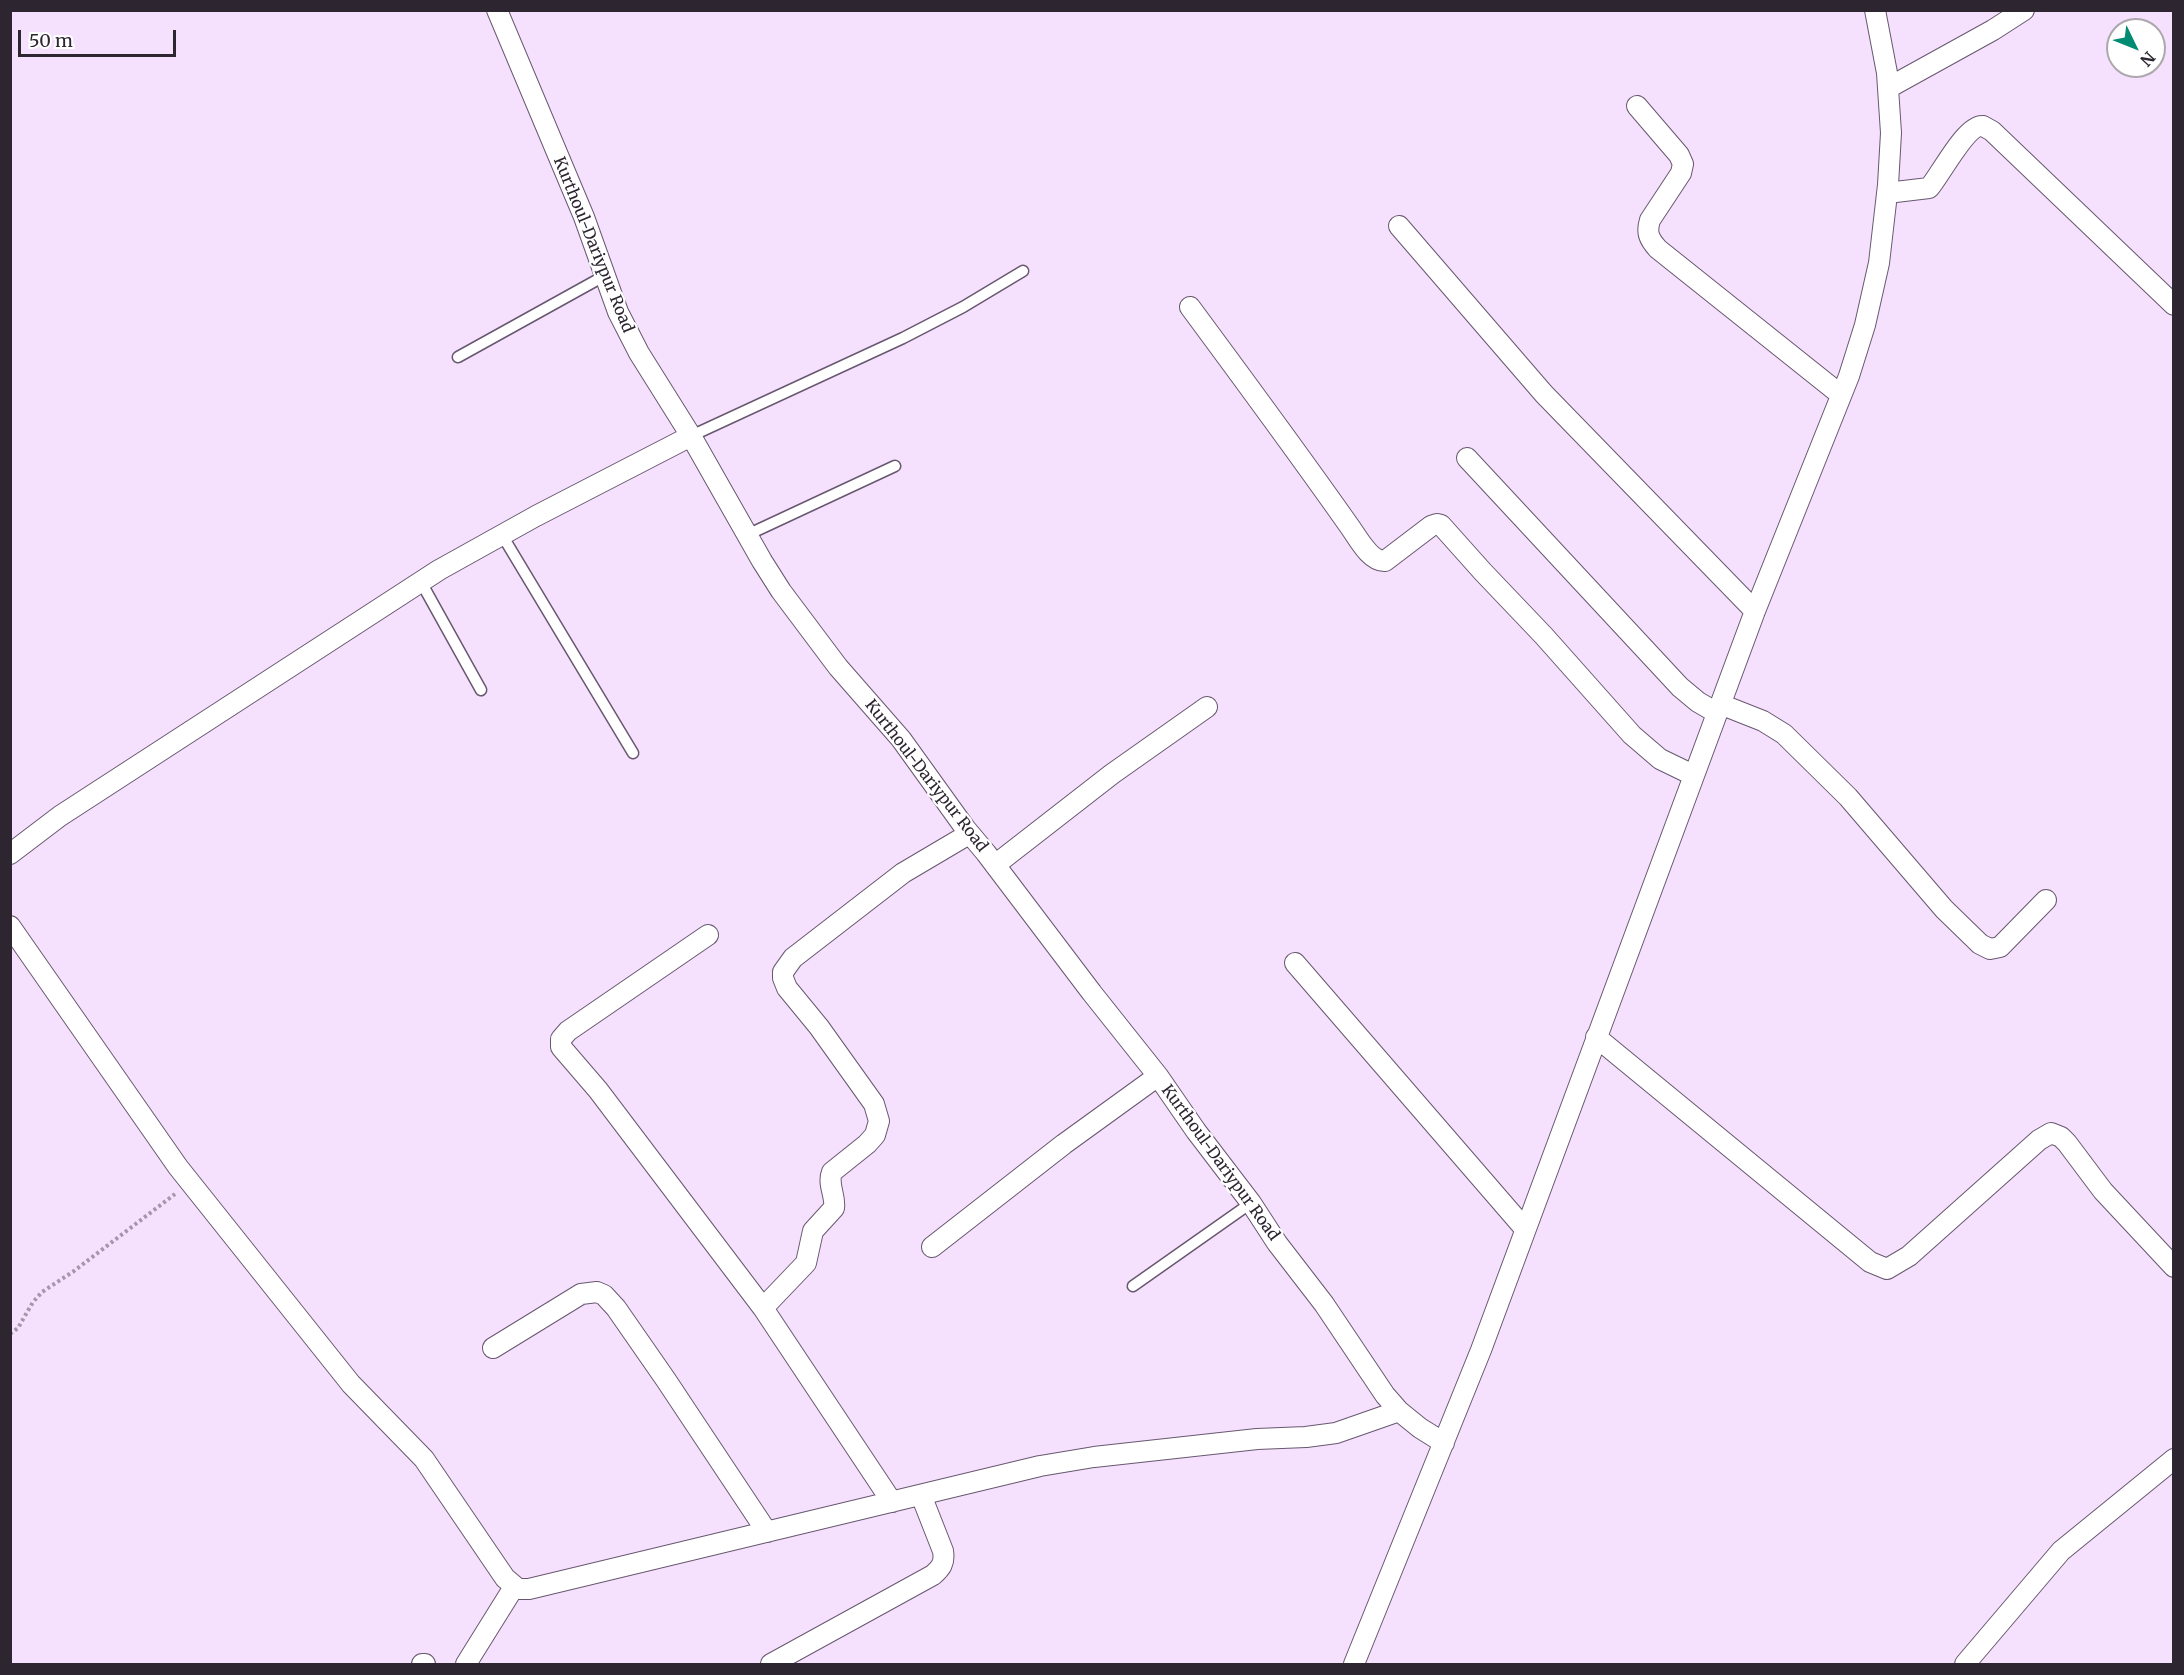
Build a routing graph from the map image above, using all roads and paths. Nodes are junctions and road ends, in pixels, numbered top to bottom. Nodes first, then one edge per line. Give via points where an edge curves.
1 (497, 10) edge
2 (1875, 10) edge
3 (2024, 10) edge
4 (1888, 88) junction
5 (1637, 106) dead end
6 (1887, 193) junction
7 (1399, 226) dead end
8 (1023, 271) dead end
9 (606, 275) junction
10 (2174, 305) edge
11 (1190, 307) dead end
12 (458, 357) dead end
13 (1841, 395) junction
14 (691, 436) junction
15 (1467, 458) dead end
16 (895, 466) dead end
17 (502, 535) junction
18 (747, 535) junction
19 (421, 582) junction
20 (1755, 611) junction
21 (481, 690) dead end
22 (1207, 707) dead end
23 (1718, 709) junction
24 (633, 753) dead end
25 (1693, 776) junction
26 (969, 834) junction
27 (10, 854) edge
28 (995, 865) junction
29 (2046, 900) dead end
30 (10, 926) edge
31 (708, 935) dead end
32 (1295, 963) dead end
33 (1596, 1036) junction
34 (1158, 1076) junction
35 (190, 1182) junction
36 (1251, 1203) junction
37 (1526, 1229) junction
38 (932, 1247) dead end
39 (2174, 1267) edge
40 (1133, 1286) dead end
41 (763, 1308) junction
42 (10, 1334) edge
43 (493, 1348) dead end
44 (1400, 1411) junction
45 (1444, 1443) junction
46 (2174, 1459) edge
47 (921, 1495) junction
48 (892, 1502) junction
49 (767, 1532) junction
50 (514, 1587) junction
51 (466, 1665) edge
52 (771, 1665) edge
53 (1354, 1665) edge
54 (1965, 1665) edge

1 - 9 street, Kurthoul-Dariypur Road
2 - 4 street
3 - 4 street
4 - 6 street via 1891,133
5 - 13 street via 1683,164 1650,220 1647,228 1651,241
6 - 10 street via 1929,188 1974,128 1983,126
6 - 13 street via 1879,263 1865,325
7 - 20 street via 1544,394
8 - 14 lane via 903,338
9 - 12 lane
9 - 14 street, Kurthoul-Dariypur Road via 618,312 639,352
11 - 25 street via 1372,556 1385,561 1431,526 1445,528 1632,735 1660,759
13 - 20 street
14 - 17 street
14 - 18 street, Kurthoul-Dariypur Road
15 - 23 street via 1680,687 1698,702
16 - 18 lane
17 - 19 street
17 - 24 lane
18 - 26 street, Kurthoul-Dariypur Road via 801,620 901,739
19 - 21 lane
19 - 27 street via 60,816
20 - 23 street
22 - 28 street via 1112,774
23 - 25 street
23 - 29 street via 1773,726 1797,746 1848,797 1944,909 1985,947 1995,949 2007,941
25 - 33 street
26 - 28 street, Kurthoul-Dariypur Road
26 - 41 street via 903,873 793,958 783,972 790,994 819,1027 874,1104 879,1121 867,1144 832,1172 830,1183 835,1204 813,1230 806,1263
28 - 34 street, Kurthoul-Dariypur Road
30 - 35 street
31 - 41 street via 568,1031 561,1042 564,1052 598,1090
32 - 37 street
33 - 37 street
33 - 39 street via 1878,1266 1887,1269 1909,1256 2051,1133 2067,1143 2103,1191
34 - 36 street, Kurthoul-Dariypur Road
34 - 38 street
35 - 42 path via 42,1292
35 - 50 street via 351,1384 424,1459
36 - 40 lane
36 - 44 street, Kurthoul-Dariypur Road via 1364,1366
37 - 45 street
41 - 48 street
43 - 49 street via 581,1294 590,1291 604,1295
44 - 45 street, Kurthoul-Dariypur Road
44 - 47 street via 1336,1433 1094,1457
45 - 53 street
46 - 54 street via 2061,1551
47 - 48 street
47 - 52 street via 943,1551 939,1570
48 - 49 street
49 - 50 street via 529,1589
50 - 51 street

